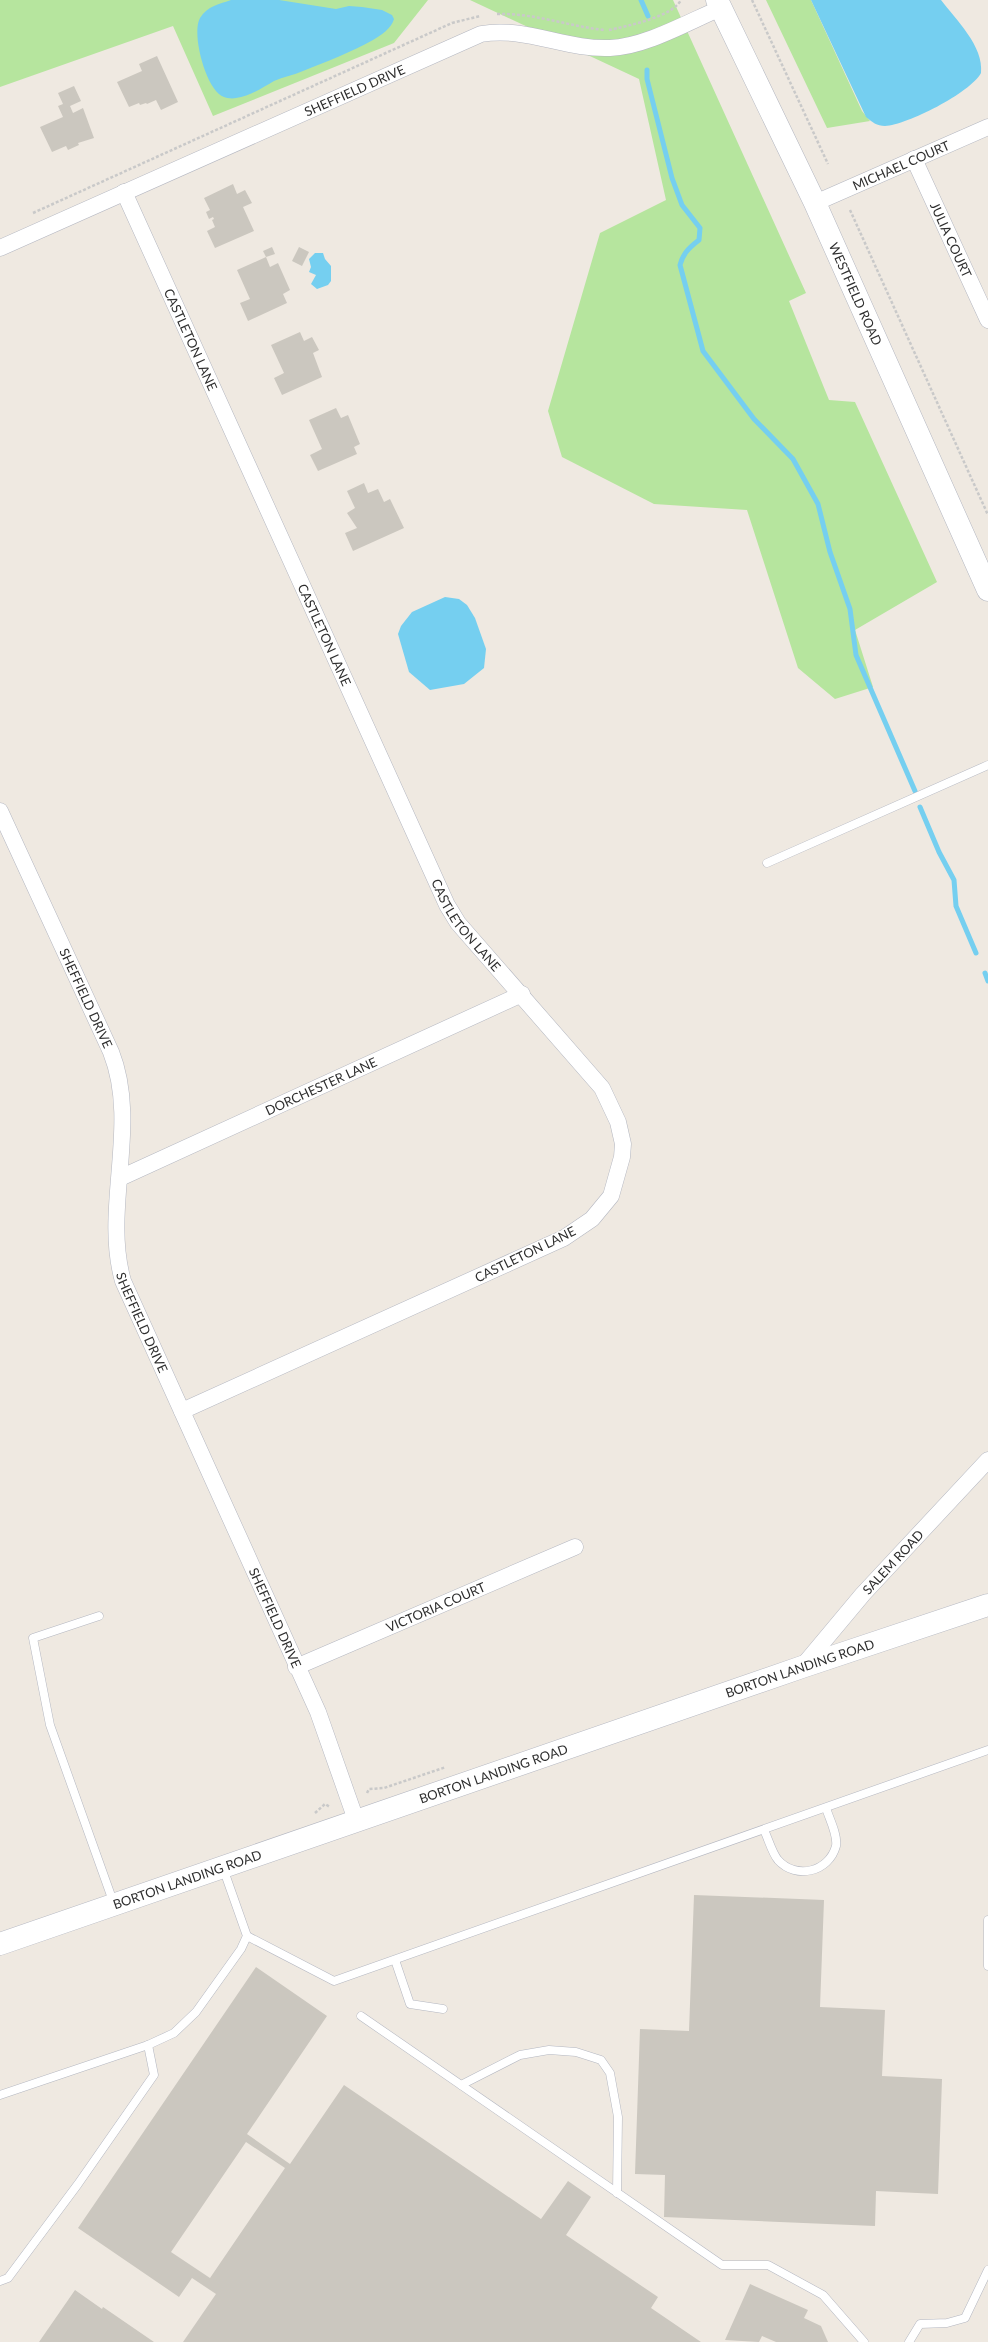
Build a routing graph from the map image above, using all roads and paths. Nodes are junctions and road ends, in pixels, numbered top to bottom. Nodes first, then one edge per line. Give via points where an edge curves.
1 (752, 0) edge
2 (719, 4) edge
3 (988, 127) edge
4 (914, 159) junction
5 (828, 164) dead end
6 (124, 192) junction
7 (814, 203) junction
8 (850, 210) dead end
9 (0, 248) edge
10 (988, 320) edge
11 (988, 515) edge
12 (988, 590) edge
13 (988, 766) edge
14 (0, 811) edge
15 (768, 863) dead end
16 (522, 994) junction
17 (120, 1178) junction
18 (182, 1411) junction
19 (988, 1460) edge
20 (575, 1548) dead end
21 (988, 1605) edge
22 (99, 1616) dead end
23 (296, 1667) junction
24 (802, 1667) junction
25 (988, 1750) edge
26 (826, 1808) junction
27 (356, 1820) junction
28 (764, 1830) junction
29 (222, 1867) junction
30 (114, 1905) junction
31 (988, 1920) edge
32 (246, 1936) junction
33 (0, 1944) edge
34 (395, 1960) junction
35 (988, 1966) edge
36 (443, 2009) dead end
37 (361, 2016) dead end
38 (148, 2045) junction
39 (461, 2085) junction
40 (0, 2095) edge
41 (617, 2192) junction
42 (988, 2270) edge
43 (0, 2282) edge
44 (864, 2342) edge
45 (909, 2342) edge

1 - 5 path
2 - 6 street, SHEFFIELD DRIVE via 658,35 618,47 588,47 513,32 481,34
2 - 7 street, WESTFIELD ROAD
3 - 4 street, MICHAEL COURT
4 - 7 street, MICHAEL COURT
4 - 10 street, JULIA COURT
6 - 9 street, SHEFFIELD DRIVE
6 - 16 street, CASTLETON LANE via 447,905 458,923
7 - 12 street, WESTFIELD ROAD
8 - 11 path
13 - 15 lane
14 - 17 street, SHEFFIELD DRIVE via 116,1065 122,1102
16 - 17 street, DORCHESTER LANE
16 - 18 street, CASTLETON LANE via 602,1088 616,1115 621,1133 622,1157 616,1182 602,1208 592,1219 564,1238
17 - 18 street, SHEFFIELD DRIVE via 117,1244 120,1269 130,1298
18 - 23 street, SHEFFIELD DRIVE
19 - 24 street, SALEM ROAD via 863,1594
20 - 23 street, VICTORIA COURT
21 - 24 street, BORTON LANDING ROAD
22 - 30 lane via 33,1638 50,1725
23 - 27 street, SHEFFIELD DRIVE via 320,1719
24 - 27 street, BORTON LANDING ROAD
25 - 26 lane
26 - 28 lane
26 - 28 lane via 836,1845 830,1859 816,1871 796,1871 778,1860
27 - 29 street, BORTON LANDING ROAD
28 - 34 lane
29 - 30 street, BORTON LANDING ROAD
29 - 32 lane
30 - 33 street, BORTON LANDING ROAD
31 - 35 lane
32 - 34 lane via 334,1981
32 - 38 lane via 229,1966 189,2020 174,2033
34 - 36 lane via 410,2004
37 - 39 lane
38 - 40 lane
38 - 43 lane via 154,2075 8,2278
39 - 41 lane
39 - 41 lane via 520,2055 549,2050 576,2052 601,2060 610,2073 618,2117
41 - 44 lane via 722,2265 768,2265 823,2295
42 - 45 lane via 965,2318 920,2324

